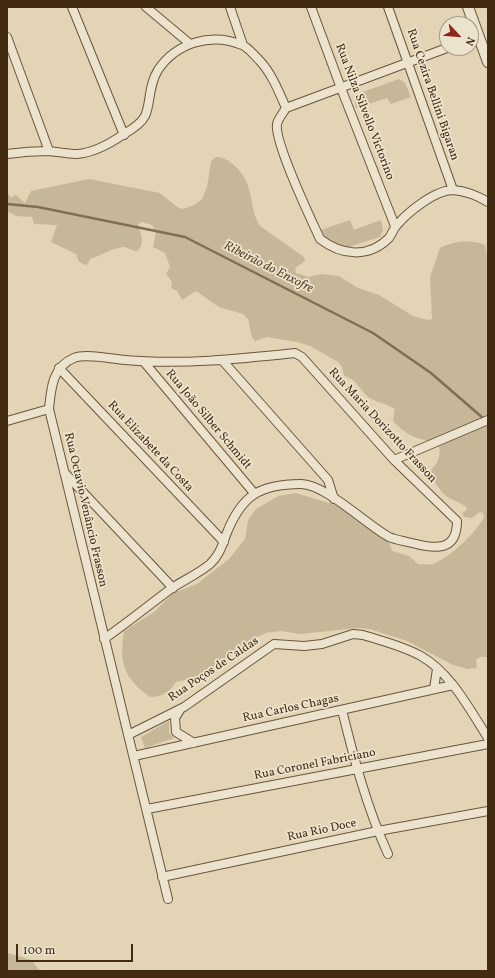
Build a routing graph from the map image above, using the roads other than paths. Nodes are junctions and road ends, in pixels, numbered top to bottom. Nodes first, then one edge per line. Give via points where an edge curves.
1 (72, 7) edge
2 (230, 7) edge
3 (312, 7) edge
4 (388, 7) edge
5 (149, 8) edge
6 (7, 37) edge
7 (189, 43) junction
8 (243, 45) junction
9 (479, 47) edge
10 (439, 51) edge
11 (407, 61) junction
12 (488, 62) edge
13 (341, 88) junction
14 (286, 108) junction
15 (124, 135) junction
16 (50, 151) junction
17 (7, 154) edge
18 (453, 190) junction
19 (488, 202) edge
20 (395, 226) junction
21 (222, 360) junction
22 (144, 362) junction
23 (59, 368) junction
24 (49, 409) junction
25 (488, 420) edge
26 (7, 421) edge
27 (394, 460) junction
28 (64, 471) junction
29 (254, 493) junction
30 (334, 499) junction
31 (224, 542) junction
32 (173, 588) junction
33 (104, 639) junction
34 (437, 668) junction
35 (453, 685) junction
36 (434, 689) junction
37 (180, 709) junction
38 (342, 710) junction
39 (128, 736) junction
40 (488, 738) edge
41 (194, 743) junction
42 (488, 744) edge
43 (134, 756) junction
44 (357, 770) junction
45 (147, 809) junction
46 (488, 811) edge
47 (378, 831) junction
48 (388, 854) dead end
49 (162, 877) junction
50 (168, 899) dead end

1 - 15 street
2 - 8 street
3 - 13 street, Rua Nilza Silvello Victorino
4 - 11 street, Rua Cezira Bellini Bigaran
5 - 7 street
6 - 16 street
7 - 8 street via 224,40
7 - 15 street via 160,68 150,91 145,116
8 - 14 street via 260,60 271,76
9 - 12 street
10 - 11 street
11 - 13 street
11 - 18 street, Rua Cezira Bellini Bigaran
13 - 14 street
13 - 20 street, Rua Nilza Silvello Victorino
14 - 20 street via 277,123 277,131 282,150 320,239 332,248 353,254 380,245 390,237
15 - 16 street via 78,154
16 - 17 street
18 - 19 street via 478,196
18 - 20 street via 436,195 415,208
21 - 22 street
21 - 27 street, Rua Maria Dorizotto Frasson via 295,353 302,357
21 - 30 street via 328,480
22 - 23 street via 86,356 75,357
22 - 29 street, Rua João Silber Schmidt
23 - 24 street, Rua Octavio Venâncio Frasson via 51,383
23 - 31 street, Rua Elizabete da Costa
24 - 26 street
24 - 28 street, Rua Octavio Venâncio Frasson
25 - 27 street
27 - 30 street, Rua Maria Dorizotto Frasson via 457,521 453,540 446,546 432,548 390,537
28 - 32 street
28 - 33 street, Rua Octavio Venâncio Frasson
29 - 30 street via 284,485 305,484
29 - 31 street via 236,512
31 - 32 street via 211,563
32 - 33 street
33 - 39 street, Rua Octavio Venâncio Frasson
34 - 35 street, Rua Poços de Caldas
34 - 36 street
34 - 37 street, Rua Poços de Caldas via 419,655 363,635 353,634 322,644 304,646 274,644
35 - 36 street, Rua Carlos Chagas
35 - 40 street, Rua Poços de Caldas
36 - 38 street, Rua Carlos Chagas
37 - 39 street, Rua Poços de Caldas
37 - 41 street via 175,718 176,732
38 - 41 street, Rua Carlos Chagas
38 - 44 street
39 - 43 street, Rua Octavio Venâncio Frasson
41 - 43 street, Rua Carlos Chagas
42 - 44 street, Rua Coronel Fabriciano
43 - 45 street, Rua Octavio Venâncio Frasson
44 - 45 street, Rua Coronel Fabriciano
44 - 47 street
45 - 49 street, Rua Octavio Venâncio Frasson
46 - 47 street, Rua Rio Doce
47 - 48 street
47 - 49 street, Rua Rio Doce
49 - 50 street, Rua Octavio Venâncio Frasson

